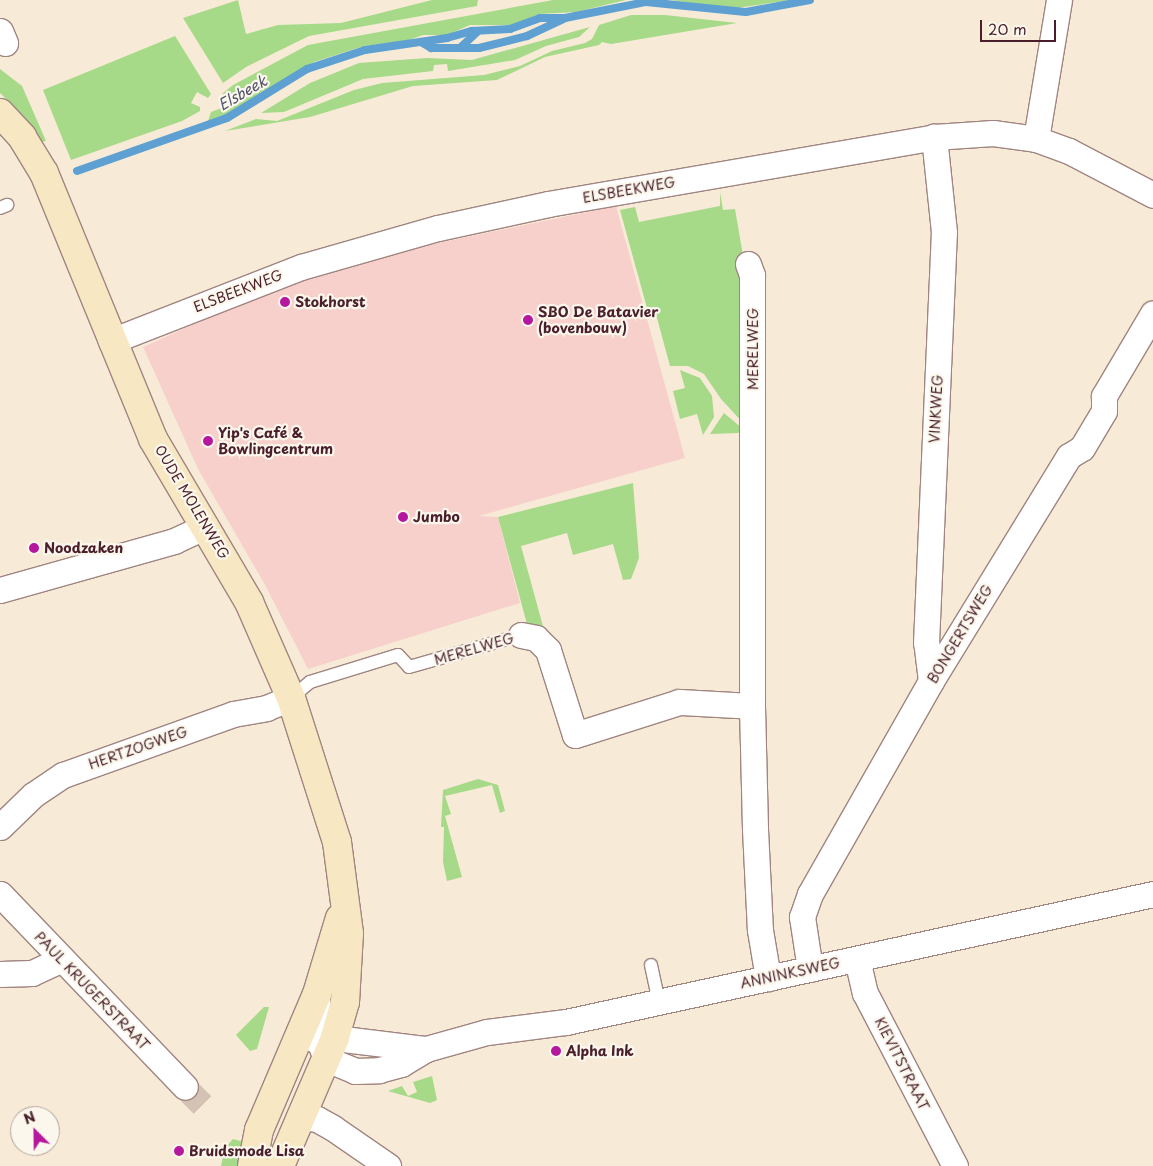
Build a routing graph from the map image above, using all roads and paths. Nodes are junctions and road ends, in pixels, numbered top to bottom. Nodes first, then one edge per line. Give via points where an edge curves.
1 (1060, 0) edge
2 (0, 114) edge
3 (934, 138) junction
4 (1036, 139) junction
5 (1153, 195) edge
6 (748, 264) dead end
7 (1153, 313) edge
8 (111, 341) junction
9 (206, 526) junction
10 (0, 590) edge
11 (521, 635) joint
12 (931, 681) junction
13 (291, 698) junction
14 (752, 706) junction
15 (0, 827) edge
16 (0, 894) edge
17 (1153, 894) edge
18 (344, 907) junction
19 (62, 959) junction
20 (857, 959) junction
21 (651, 965) dead end
22 (810, 969) junction
23 (0, 974) edge
24 (768, 978) junction
25 (659, 1002) junction
26 (319, 1044) junction
27 (426, 1049) junction
28 (185, 1087) tunnel mouth
29 (299, 1116) junction
30 (387, 1165) edge
31 (252, 1166) edge
32 (280, 1166) edge
33 (955, 1166) edge

1 - 4 street
2 - 8 main road, OUDE MOLENWEG via 22,137 44,173
3 - 4 street, ELSBEEKWEG via 993,133
3 - 8 street, ELSBEEKWEG via 548,204 438,228 301,267
3 - 12 street, VINKWEG via 944,232 926,643
4 - 5 street, ELSBEEKWEG via 1069,151
6 - 14 street, MERELWEG via 752,275
7 - 12 street, BONGERTSWEG via 1104,396 1104,411 1082,448 1069,456
8 - 9 main road, OUDE MOLENWEG via 153,439
9 - 10 street via 174,541
9 - 13 main road, OUDE MOLENWEG via 249,602
11 - 13 lane, MERELWEG via 409,667 398,655 310,682
11 - 14 street, MERELWEG via 536,638 548,650 575,735 679,702
12 - 22 street, BONGERTSWEG via 810,894 802,917
13 - 15 street, HERTZOGWEG via 266,708 233,714 63,775 33,795
13 - 18 main road, OUDE MOLENWEG via 337,842
14 - 24 street, MERELWEG via 760,930
16 - 19 street, PAUL KRUGERSTRAAT
17 - 20 street, ANNINKSWEG
18 - 26 main road, OUDE MOLENWEG via 317,994
18 - 26 main road, OUDE MOLENWEG via 349,933 345,1002
19 - 23 street via 32,974
19 - 28 street, PAUL KRUGERSTRAAT
20 - 22 street, ANNINKSWEG
20 - 33 street, KIEVITSTRAAT via 865,993
21 - 25 lane
22 - 24 street, ANNINKSWEG
24 - 25 street, ANNINKSWEG
25 - 27 street, ANNINKSWEG via 566,1022 487,1032
26 - 27 street, ANNINKSWEG via 363,1042
26 - 27 street, ANNINKSWEG via 355,1071 379,1070 401,1064
26 - 29 main road, OUDE MOLENWEG
26 - 31 main road via 259,1130
29 - 30 street via 317,1119
29 - 32 main road, OUDE MOLENWEG

